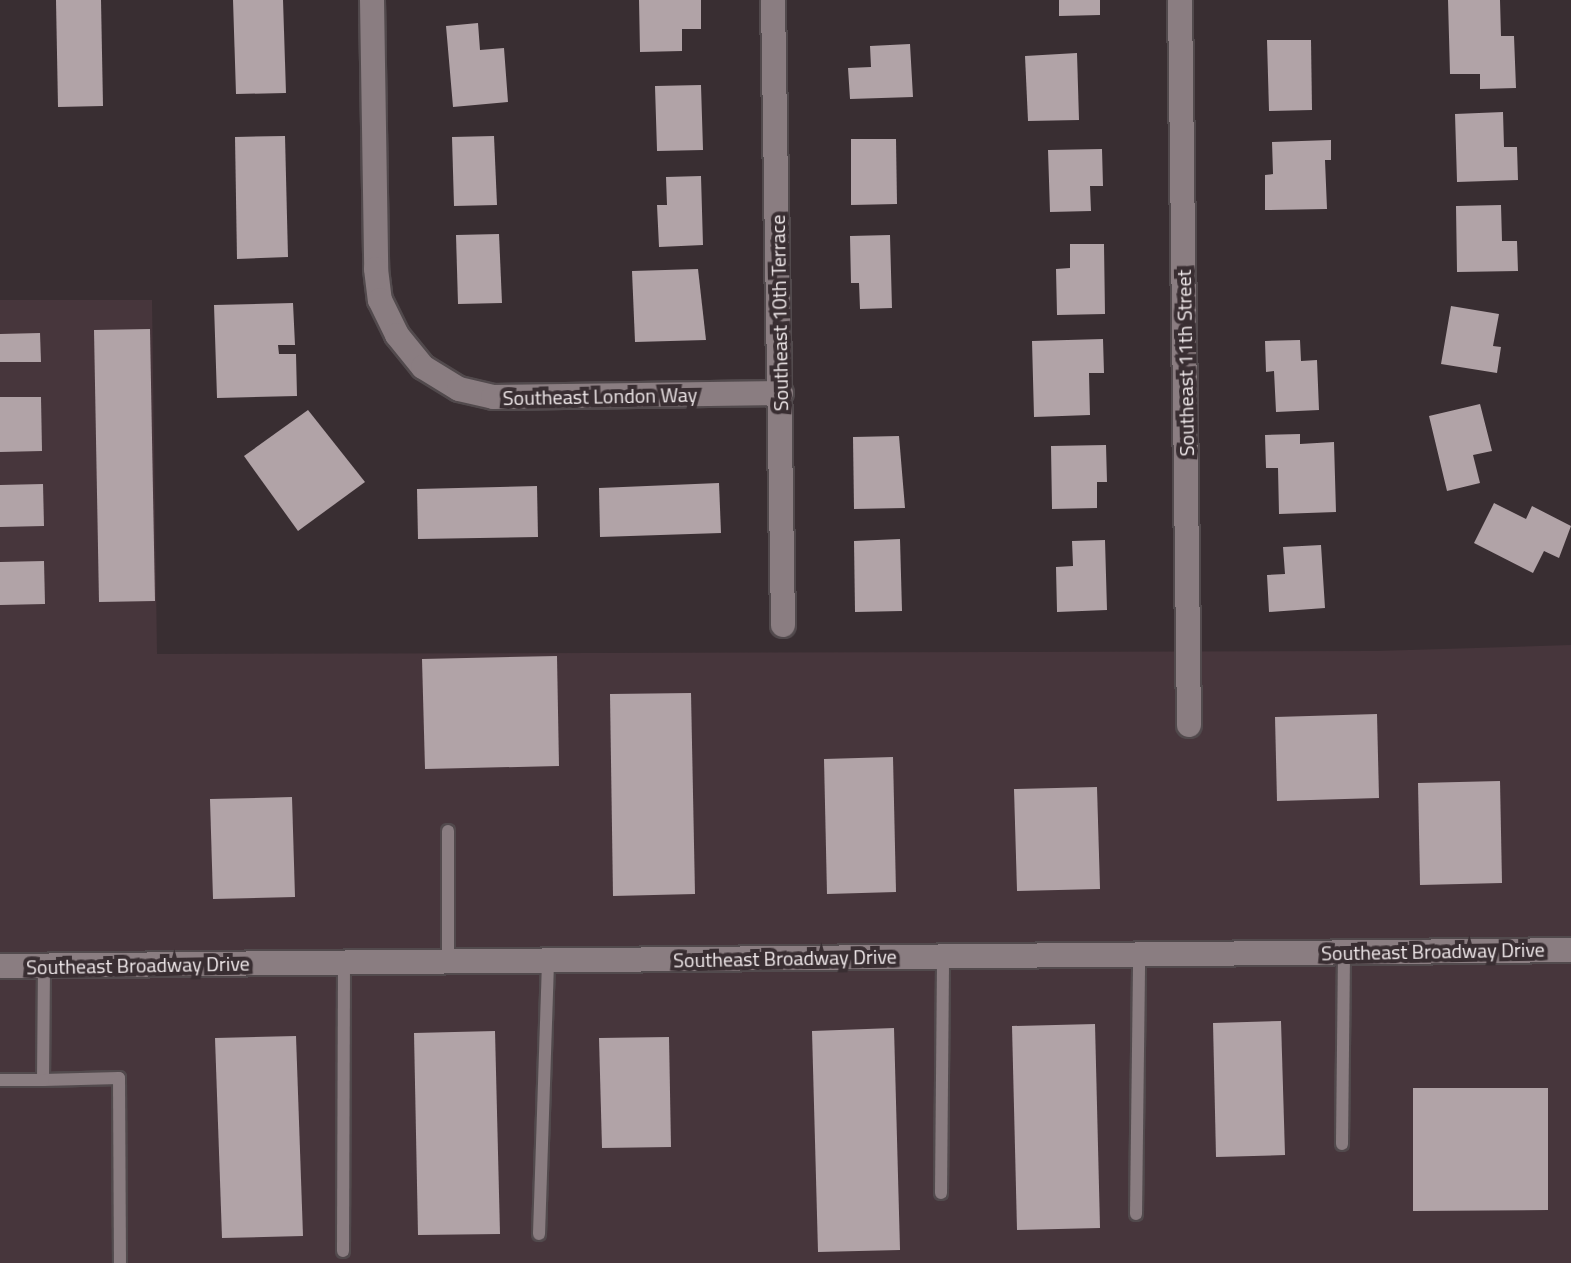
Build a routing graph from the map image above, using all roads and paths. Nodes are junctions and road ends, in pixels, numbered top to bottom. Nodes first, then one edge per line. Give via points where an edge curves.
1 (372, 0) edge
2 (773, 0) edge
3 (1180, 0) edge
4 (781, 393) junction
5 (783, 625) dead end
6 (1189, 725) dead end
7 (448, 831) dead end
8 (1571, 950) edge
9 (1344, 952) junction
10 (1139, 954) junction
11 (943, 956) junction
12 (548, 960) junction
13 (448, 962) junction
14 (344, 963) junction
15 (0, 966) edge
16 (44, 966) junction
17 (0, 1080) edge
18 (43, 1080) junction
19 (1342, 1144) dead end
20 (941, 1193) dead end
21 (1136, 1214) dead end
22 (539, 1234) dead end
23 (343, 1251) dead end
24 (120, 1263) edge

1 - 4 street, Southeast London Way via 377,279 397,335 423,367 459,389 493,397
2 - 4 street, Southeast 10th Terrace
3 - 6 street, Southeast 11th Street
4 - 5 street, Southeast 10th Terrace
7 - 13 lane
8 - 9 street, Southeast Broadway Drive
9 - 10 street, Southeast Broadway Drive
9 - 19 lane
10 - 11 street, Southeast Broadway Drive
10 - 21 lane
11 - 12 street, Southeast Broadway Drive
11 - 20 lane
12 - 13 street, Southeast Broadway Drive
12 - 22 lane
13 - 14 street, Southeast Broadway Drive
14 - 16 street, Southeast Broadway Drive
14 - 23 lane
15 - 16 street, Southeast Broadway Drive
16 - 18 lane
17 - 18 lane
18 - 24 lane via 119,1078

